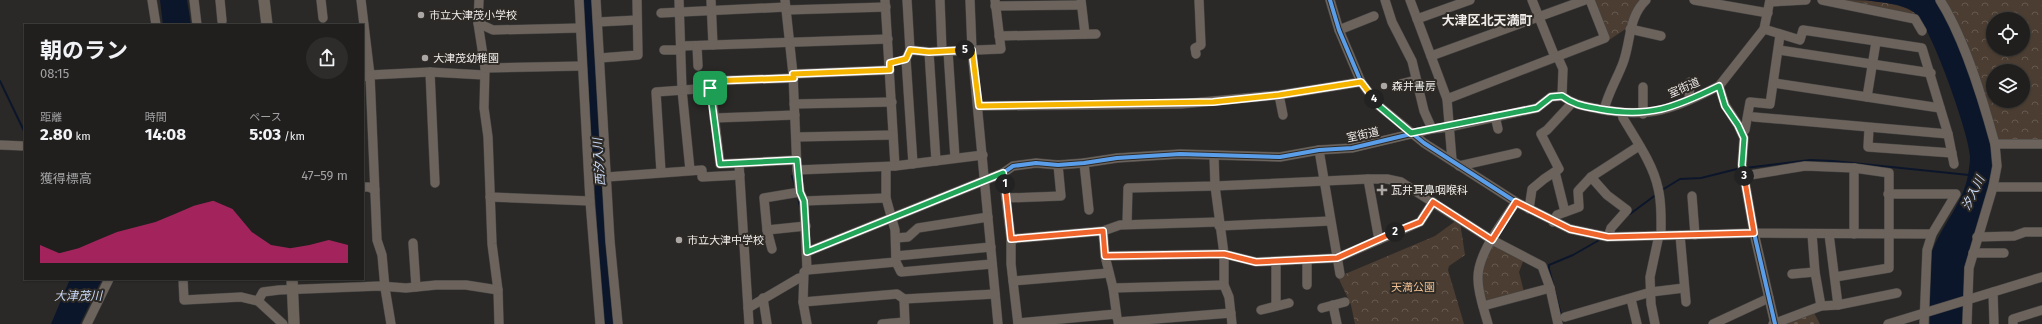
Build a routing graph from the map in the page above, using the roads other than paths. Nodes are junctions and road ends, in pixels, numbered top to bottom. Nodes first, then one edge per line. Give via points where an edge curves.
1 (152, 0) edge
2 (194, 0) edge
3 (220, 0) edge
4 (264, 0) edge
5 (321, 0) edge
6 (361, 0) edge
7 (479, 0) edge
8 (578, 0) edge
9 (596, 0) edge
10 (637, 0) edge
11 (680, 0) edge
12 (711, 0) edge
13 (907, 0) edge
14 (940, 0) edge
15 (970, 0) edge
16 (1199, 0) edge
17 (1330, 0) edge
18 (1385, 0) edge
19 (1410, 0) edge
20 (1470, 0) edge
21 (1532, 0) edge
22 (1586, 0) edge
23 (1590, 0) edge
24 (1646, 0) edge
25 (1694, 0) edge
26 (1806, 0) edge
27 (1822, 0) edge
28 (1940, 0) edge
29 (1770, 1) edge
30 (1081, 2) edge
31 (995, 3) edge
32 (886, 4) edge
33 (1748, 4) edge
34 (786, 6) edge
35 (711, 11) junction
36 (662, 13) dead end
37 (680, 13) junction
38 (1768, 13) junction
39 (1374, 16) dead end
40 (323, 18) dead end
41 (1538, 18) junction
42 (1417, 19) junction
43 (637, 20) junction
44 (222, 21) dead end
45 (598, 22) junction
46 (478, 23) junction
47 (156, 24) edge
48 (197, 24) edge
49 (267, 24) edge
50 (363, 24) edge
51 (580, 28) junction
52 (1630, 29) junction
53 (1764, 29) junction
54 (1339, 30) junction
55 (1922, 31) dead end
56 (1085, 34) junction
57 (1096, 34) dead end
58 (1780, 35) junction
59 (999, 36) junction
60 (1660, 36) dead end
61 (364, 38) edge
62 (888, 38) junction
63 (789, 41) junction
64 (1876, 42) junction
65 (713, 45) junction
66 (697, 46) junction
67 (681, 48) junction
68 (664, 50) dead end
69 (910, 50) junction
70 (972, 50) junction
71 (1779, 50) junction
72 (945, 51) junction
73 (929, 52) junction
74 (1196, 54) dead end
75 (1431, 56) junction
76 (1555, 57) junction
77 (600, 58) junction
78 (906, 59) junction
79 (1872, 65) junction
80 (582, 66) junction
81 (698, 66) dead end
82 (890, 66) junction
83 (430, 72) junction
84 (484, 72) junction
85 (1931, 73) junction
86 (367, 76) edge
87 (793, 76) junction
88 (1416, 80) junction
89 (1361, 82) junction
90 (1690, 82) dead end
91 (1774, 83) junction
92 (1400, 84) dead end
93 (1719, 86) junction
94 (1643, 87) dead end
95 (710, 88) junction
96 (682, 90) junction
97 (1279, 95) junction
98 (1562, 96) junction
99 (1867, 97) junction
100 (1446, 99) junction
101 (1690, 100) junction
102 (892, 102) junction
103 (1572, 103) junction
104 (794, 104) junction
105 (979, 106) junction
106 (1940, 108) junction
107 (1604, 110) junction
108 (1622, 113) junction
109 (1643, 114) junction
110 (795, 115) junction
111 (1283, 116) dead end
112 (1495, 116) junction
113 (1754, 117) dead end
114 (714, 118) junction
115 (1450, 127) junction
116 (1432, 128) junction
117 (1869, 128) junction
118 (1498, 129) dead end
119 (1742, 132) junction
120 (1411, 133) junction
121 (893, 134) junction
122 (1948, 134) junction
123 (796, 137) junction
124 (1995, 144) junction
125 (2042, 144) edge
126 (0, 145) edge
127 (24, 146) edge
128 (1639, 146) junction
129 (1319, 150) junction
130 (1511, 152) dead end
131 (1952, 153) junction
132 (983, 155) junction
133 (1214, 156) junction
134 (955, 158) junction
135 (936, 161) junction
136 (1084, 163) junction
137 (1456, 163) junction
138 (739, 164) junction
139 (913, 164) junction
140 (1954, 164) dead end
141 (797, 165) junction
142 (1058, 165) junction
143 (891, 167) junction
144 (1854, 168) junction
145 (690, 170) junction
146 (1743, 171) junction
147 (661, 172) junction
148 (1555, 172) junction
149 (1003, 173) junction
150 (607, 176) junction
151 (740, 176) junction
152 (1592, 177) junction
153 (1368, 179) junction
154 (984, 180) junction
155 (1324, 181) junction
156 (435, 183) dead end
157 (1215, 186) junction
158 (364, 187) edge
159 (1993, 187) junction
160 (2042, 187) edge
161 (375, 190) junction
162 (800, 192) junction
163 (1888, 194) junction
164 (1692, 196) dead end
165 (490, 197) junction
166 (886, 198) junction
167 (1006, 198) junction
168 (590, 201) junction
169 (804, 201) junction
170 (1433, 202) junction
171 (1516, 202) junction
172 (1529, 209) junction
173 (1089, 210) dead end
174 (1565, 212) junction
175 (892, 217) junction
176 (988, 217) junction
177 (1330, 221) junction
178 (1553, 222) junction
179 (1127, 224) junction
180 (1219, 224) junction
181 (806, 226) junction
182 (767, 230) junction
183 (1103, 231) junction
184 (2042, 232) edge
185 (1754, 233) junction
186 (1812, 234) junction
187 (1829, 234) junction
188 (1854, 234) junction
189 (1888, 234) junction
190 (1932, 234) junction
191 (1660, 235) junction
192 (1680, 235) junction
193 (1695, 235) junction
194 (1608, 237) junction
195 (1978, 237) junction
196 (896, 238) junction
197 (1011, 239) junction
198 (1379, 240) junction
199 (1492, 240) junction
200 (413, 243) dead end
201 (991, 247) junction
202 (772, 249) dead end
203 (807, 252) junction
204 (1973, 253) junction
205 (2004, 253) dead end
206 (1224, 254) junction
207 (1105, 256) junction
208 (1337, 258) junction
209 (896, 259) junction
210 (1307, 260) junction
211 (1276, 261) junction
212 (992, 264) junction
213 (1815, 272) junction
214 (1109, 273) junction
215 (805, 274) junction
216 (1340, 274) dead end
217 (1792, 274) dead end
218 (1835, 277) junction
219 (2042, 277) edge
220 (109, 280) edge
221 (183, 280) edge
222 (1013, 281) junction
223 (292, 284) edge
224 (1224, 285) junction
225 (1307, 285) dead end
226 (416, 287) junction
227 (385, 288) junction
228 (1113, 288) junction
229 (1550, 288) junction
230 (1684, 288) junction
231 (498, 290) junction
232 (1651, 292) junction
233 (1993, 292) junction
234 (1898, 293) dead end
235 (995, 294) junction
236 (763, 298) junction
237 (1769, 298) junction
238 (904, 299) junction
239 (1631, 299) junction
240 (1968, 300) junction
241 (258, 301) junction
242 (803, 302) junction
243 (1345, 302) dead end
244 (1686, 302) dead end
245 (1289, 303) dead end
246 (1333, 305) junction
247 (1838, 305) junction
248 (1276, 306) junction
249 (1483, 306) junction
250 (1821, 306) junction
251 (748, 308) junction
252 (1322, 308) dead end
253 (1261, 310) dead end
254 (2042, 310) edge
255 (1231, 313) junction
256 (1924, 313) junction
257 (1117, 320) edge
258 (1562, 321) edge
259 (905, 323) edge
260 (87, 324) edge
261 (281, 324) edge
262 (294, 324) edge
263 (391, 324) edge
264 (499, 324) edge
265 (600, 324) edge
266 (618, 324) edge
267 (749, 324) edge
268 (767, 324) edge
269 (807, 324) edge
270 (882, 324) edge
271 (998, 324) edge
272 (1018, 324) edge
273 (1232, 324) edge
274 (1337, 324) edge
275 (1488, 324) edge
276 (1637, 324) edge
277 (1655, 324) edge
278 (1713, 324) edge
279 (1775, 324) edge
280 (1888, 324) edge
281 (1924, 324) edge
282 (1967, 324) edge
283 (1994, 324) edge
284 (2013, 324) edge

1 - 47 street
2 - 48 street
3 - 44 street
4 - 49 main road
5 - 40 street
6 - 50 street
7 - 46 street
8 - 51 street
9 - 45 street
10 - 43 street
11 - 37 street
12 - 35 street
13 - 69 street
14 - 72 street
15 - 70 street
16 - 74 street via 1201,45 1195,48
17 - 54 street
18 - 88 street via 1392,22 1412,61
19 - 42 street
20 - 42 street
21 - 41 street
22 - 41 street
23 - 76 street via 1605,38
24 - 52 street via 1639,6
25 - 33 street
26 - 29 street
27 - 55 street via 1915,19
28 - 124 street via 1973,74
29 - 38 street
30 - 31 street
30 - 56 street
31 - 59 street
32 - 34 street
32 - 62 street
33 - 38 street
34 - 35 street
34 - 63 street
35 - 37 street
35 - 65 street
36 - 37 street
37 - 67 street
38 - 53 street
39 - 54 street
41 - 75 street
41 - 76 street
42 - 75 street
43 - 45 street
43 - 77 street via 638,55
45 - 77 street
46 - 51 street via 493,30
46 - 84 street
51 - 80 street
52 - 60 street
52 - 107 street via 1628,49
53 - 58 street
53 - 93 street
54 - 89 street
56 - 57 street
56 - 59 street
58 - 64 street via 1800,40 1803,30
58 - 71 street
59 - 70 street via 1001,49
61 - 86 street
62 - 63 street
62 - 82 street
63 - 65 street
63 - 87 street
64 - 79 street
64 - 85 street via 1922,48
65 - 66 street
66 - 67 street
66 - 81 street
67 - 68 street
67 - 96 street
69 - 73 street
69 - 78 street
70 - 72 street
70 - 105 street
71 - 79 street
71 - 91 street
72 - 73 street
72 - 134 street
73 - 135 street
75 - 100 street
76 - 98 street via 1563,69
76 - 100 street
77 - 150 street
78 - 82 street
78 - 139 street
79 - 85 street
79 - 99 street
80 - 84 street
80 - 168 street
82 - 87 street
82 - 102 street
83 - 84 street
83 - 86 street
83 - 156 street
84 - 165 street
85 - 106 street
86 - 161 street
87 - 95 street via 710,81
87 - 104 street
88 - 92 street
88 - 116 street via 1424,111
89 - 97 street
89 - 120 street via 1379,106
90 - 101 street
91 - 99 street
91 - 119 street via 1770,104 1750,102 1745,130
93 - 101 street, 室街道
93 - 119 street via 1725,106
94 - 109 street
95 - 96 street
95 - 114 street
96 - 145 street
96 - 147 street via 656,92
97 - 105 street via 1181,104
97 - 111 street
98 - 103 street, 室街道
98 - 112 street, 室街道 via 1551,97 1537,108
99 - 106 street
100 - 115 street
101 - 109 street, 室街道
102 - 104 street
102 - 121 street
103 - 107 street, 室街道
103 - 148 street via 1541,134 1559,169
104 - 110 street
105 - 132 street
106 - 122 street
107 - 108 street, 室街道
108 - 109 street, 室街道
108 - 128 street
110 - 114 street
110 - 123 street
112 - 115 street, 室街道
112 - 118 street
113 - 117 street
114 - 138 street via 720,164
115 - 116 street, 室街道
115 - 137 street
116 - 120 street, 室街道
117 - 122 street
117 - 131 street via 1868,147
119 - 146 street
120 - 129 street, 室街道 via 1352,148
120 - 137 street
121 - 123 street
121 - 143 street
122 - 131 street
123 - 141 street
124 - 125 street
124 - 159 street via 1997,166
126 - 127 street
128 - 152 street
128 - 191 street via 1659,192
129 - 133 street, 室街道 via 1280,157
129 - 155 street
130 - 137 street
131 - 140 street
132 - 134 street
132 - 154 street
133 - 136 street, 室街道 via 1180,154
133 - 157 street
134 - 135 street
135 - 139 street
136 - 142 street, 室街道
136 - 173 street
137 - 171 street
138 - 141 street
138 - 151 street
139 - 143 street
141 - 143 street
141 - 162 street
142 - 149 street, 室街道 via 1036,163 1013,166
142 - 167 street via 1061,196
143 - 166 street
144 - 146 street via 1805,166
144 - 163 street via 1889,173
144 - 188 street
145 - 147 street
145 - 151 street via 702,170 702,177
146 - 185 street
147 - 150 street
148 - 172 street via 1532,189
148 - 174 street
149 - 154 street, 室街道
149 - 167 street
150 - 266 street
151 - 251 street
152 - 174 street via 1578,191 1579,207
152 - 194 street via 1607,195 1627,210 1611,228
153 - 155 street
153 - 170 street via 1401,182
153 - 198 street
154 - 175 street, 室街道
154 - 176 street
155 - 157 street
155 - 177 street
157 - 179 street via 1128,188
157 - 180 street
158 - 161 street
159 - 160 street
159 - 195 street
161 - 227 street via 377,240 382,256
162 - 169 street
162 - 182 street via 764,198
163 - 189 street
163 - 190 street via 1956,194
164 - 193 street
165 - 168 street
165 - 231 street via 492,244
166 - 169 street
166 - 175 street
167 - 197 street
168 - 265 street
169 - 181 street
170 - 198 street via 1420,222
170 - 199 street
171 - 172 street
171 - 199 street
172 - 178 street
174 - 178 street via 1557,215
175 - 196 street
175 - 203 street, 室街道
176 - 196 street via 918,228 908,237
176 - 201 street
177 - 180 street
177 - 208 street
178 - 194 street via 1570,229
179 - 180 street
179 - 183 street
180 - 206 street
181 - 182 street
181 - 203 street
182 - 202 street
183 - 197 street
183 - 207 street
184 - 195 street
185 - 186 street
185 - 193 street
185 - 237 street
186 - 187 street
186 - 213 street
187 - 188 street
187 - 218 street
188 - 189 street
189 - 190 street
189 - 218 street via 1889,268
190 - 256 street via 1927,250
191 - 192 street
191 - 194 street
191 - 232 street via 1650,277
192 - 193 street
192 - 230 street
195 - 204 street
196 - 209 street
197 - 222 street
198 - 208 street
199 - 229 street via 1542,266
199 - 249 street via 1478,271
200 - 226 street
201 - 209 street
201 - 212 street
203 - 215 street
204 - 205 street
204 - 240 street via 1969,268
206 - 207 street
206 - 211 street via 1256,262
206 - 224 street
207 - 214 street
208 - 210 street
208 - 216 street
209 - 212 street via 901,272
209 - 215 street
210 - 211 street
210 - 225 street
211 - 248 street
212 - 235 street
213 - 217 street
213 - 250 street
214 - 222 street
214 - 228 street
215 - 236 street
215 - 242 street
218 - 247 street
219 - 233 street
220 - 260 street
221 - 241 street via 184,300 242,297
222 - 272 street
223 - 227 street
223 - 241 street via 263,292
223 - 262 main road
224 - 228 street
224 - 255 street
226 - 227 street
226 - 231 street via 466,286
227 - 263 street
228 - 257 street
229 - 249 street
229 - 258 street
230 - 232 street
230 - 244 street
231 - 264 street
232 - 239 street
232 - 277 street
233 - 240 street
233 - 283 street
234 - 247 street
235 - 238 street
235 - 271 street
236 - 251 street
236 - 268 street
237 - 278 street
237 - 279 street
238 - 242 street via 897,294
238 - 259 street
239 - 258 street
239 - 276 street
240 - 256 street
240 - 282 street
241 - 261 street
242 - 269 street
243 - 246 street
245 - 248 street
246 - 252 street
246 - 274 street
247 - 250 street
248 - 253 street
249 - 275 street
250 - 279 street
251 - 267 street
254 - 284 street via 2014,319
255 - 257 street
255 - 273 street
256 - 280 street
256 - 281 street
257 - 272 street
259 - 270 street

